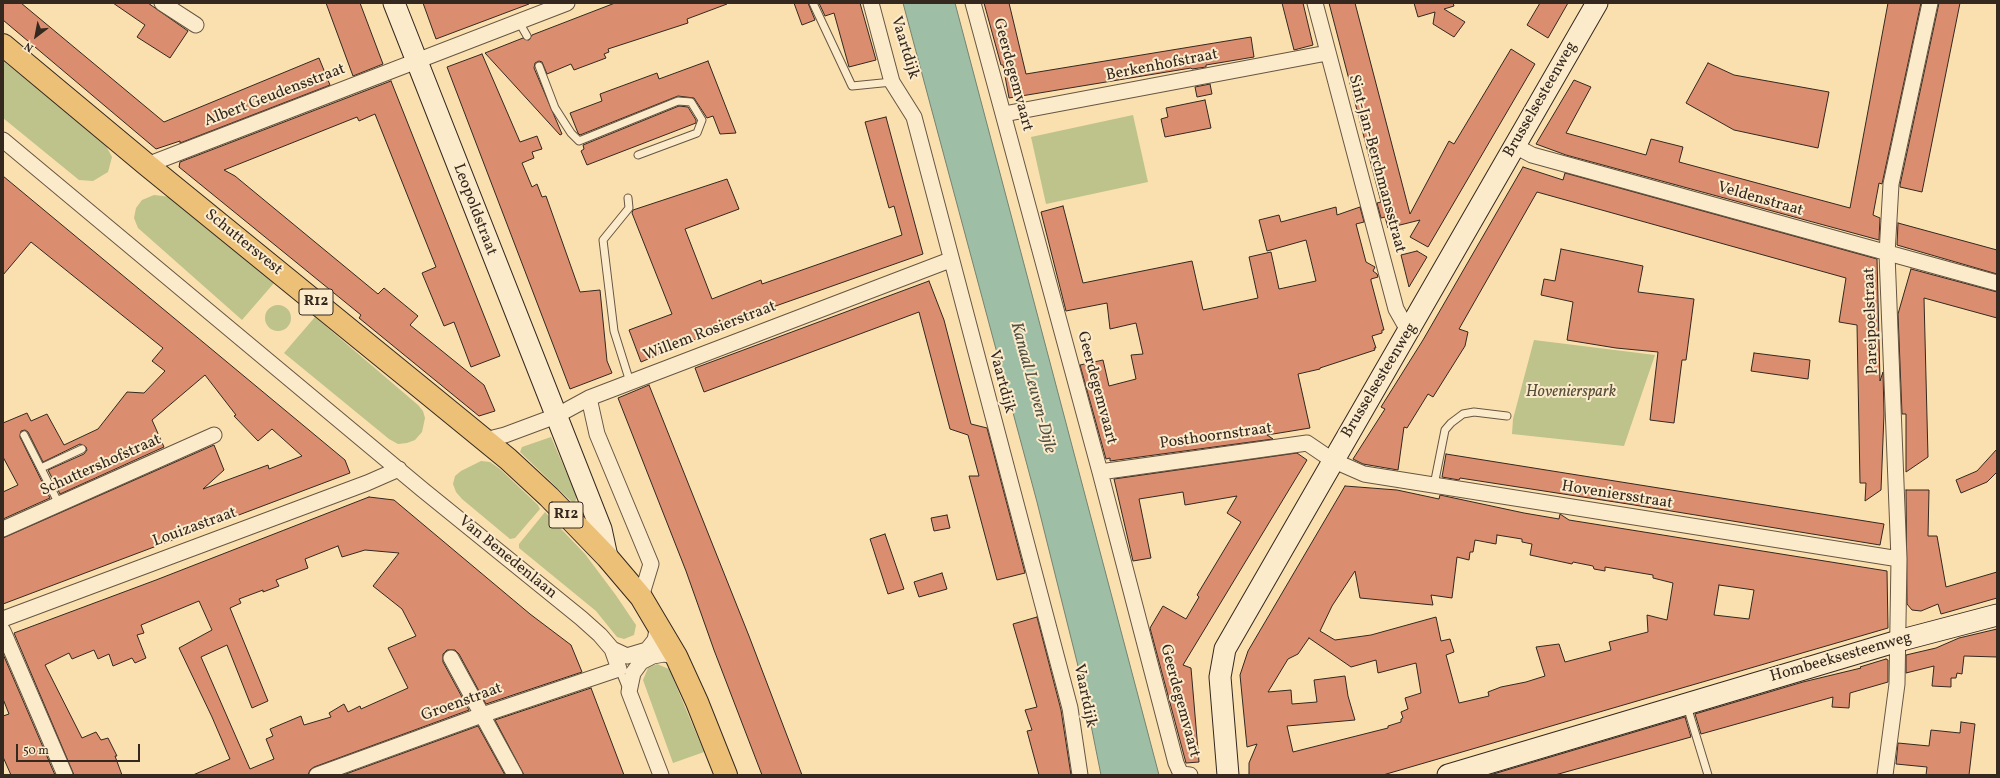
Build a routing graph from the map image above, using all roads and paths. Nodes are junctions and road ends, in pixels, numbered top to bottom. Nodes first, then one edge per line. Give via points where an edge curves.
1 (162, 3) edge
2 (394, 3) edge
3 (567, 3) edge
4 (813, 3) edge
5 (871, 3) edge
6 (973, 3) edge
7 (1315, 3) edge
8 (1597, 3) edge
9 (1930, 3) edge
10 (519, 22) junction
11 (196, 25) dead end
12 (527, 36) dead end
13 (3, 45) edge
14 (1327, 53) junction
15 (416, 61) junction
16 (538, 66) dead end
17 (892, 82) junction
18 (1004, 114) junction
19 (3, 140) edge
20 (1515, 146) junction
21 (638, 156) dead end
22 (147, 165) junction
23 (628, 198) dead end
24 (1887, 254) junction
25 (950, 260) junction
26 (1997, 283) edge
27 (1409, 332) junction
28 (630, 382) junction
29 (589, 398) junction
30 (556, 416) junction
31 (1507, 416) dead end
32 (24, 435) dead end
33 (214, 435) dead end
34 (485, 440) junction
35 (82, 449) dead end
36 (1332, 460) junction
37 (41, 468) junction
38 (399, 469) junction
39 (1100, 472) junction
40 (1434, 485) junction
41 (59, 504) junction
42 (3, 529) edge
43 (607, 557) junction
44 (1899, 559) junction
45 (641, 597) junction
46 (1997, 615) edge
47 (3, 619) edge
48 (658, 624) junction
49 (3, 631) edge
50 (1898, 641) junction
51 (612, 649) junction
52 (676, 656) junction
53 (451, 658) dead end
54 (619, 669) junction
55 (629, 692) junction
56 (1686, 704) junction
57 (482, 715) junction
58 (65, 775) edge
59 (317, 775) edge
60 (515, 775) edge
61 (661, 775) edge
62 (726, 775) edge
63 (1080, 775) edge
64 (1190, 775) edge
65 (1228, 775) edge
66 (1450, 775) edge
67 (1708, 775) edge
68 (1885, 775) edge

1 - 11 street
2 - 15 main road, Leopoldstraat
3 - 10 street, Albert Geudensstraat
4 - 17 lane via 852,86
5 - 17 street, Vaartdijk
6 - 18 street, Geerdegemvaart
7 - 14 street, Sint-Jan-Berchmansstraat
8 - 20 main road, Brusselsesteenweg
9 - 24 street, Pareipoelstraat via 1891,184
10 - 12 lane
10 - 15 street, Albert Geudensstraat
13 - 22 main road, Schuttersvest / R12
14 - 18 street, Berkenhofstraat
14 - 27 street, Sint-Jan-Berchmansstraat via 1396,309
15 - 22 street, Albert Geudensstraat
15 - 30 main road, Leopoldstraat
16 - 21 lane via 555,108 579,141 678,102 691,102 702,120 697,133
17 - 25 street, Vaartdijk via 914,117
18 - 39 street, Geerdegemvaart
19 - 38 street
20 - 24 street, Veldenstraat via 1532,155
20 - 27 main road, Brusselsesteenweg
22 - 34 main road, Schuttersvest / R12
23 - 28 lane via 629,208 603,240 614,331
24 - 26 street, Veldenstraat
24 - 44 street, Pareipoelstraat
25 - 28 street, Willem Rosierstraat
25 - 63 street, Vaartdijk via 1070,708
27 - 36 main road, Brusselsesteenweg
28 - 29 street, Willem Rosierstraat
29 - 30 street, Willem Rosierstraat
29 - 45 street via 597,434 651,564
30 - 34 street, Willem Rosierstraat
30 - 43 main road via 601,529
31 - 40 lane via 1474,412 1463,414 1451,423 1445,430
32 - 37 lane
33 - 41 street, Schuttershofstraat
34 - 43 main road, R12 via 548,497
35 - 37 lane
36 - 39 street, Posthoornstraat via 1307,443
36 - 40 street, Hoveniersstraat via 1364,474
36 - 65 main road, Brusselsesteenweg via 1225,649 1220,677
37 - 41 lane
38 - 47 street, Louizastraat via 368,483
38 - 51 street, Van Benedenlaan via 581,618
39 - 64 street, Geerdegemvaart via 1176,763 1181,774
40 - 44 street, Hoveniersstraat
41 - 42 street, Schuttershofstraat
43 - 45 main road, R12
44 - 50 street, Pareipoelstraat
45 - 48 main road, R12
46 - 50 main road, Hombeeksesteenweg
48 - 51 street via 655,640 647,650 626,656
48 - 52 main road, R12
49 - 58 street
50 - 56 main road, Hombeeksesteenweg
50 - 68 street, Pareipoelstraat via 1897,684
51 - 54 street, Van Benedenlaan
52 - 55 street via 664,654 641,662 633,673
52 - 62 main road, R12
53 - 57 street
54 - 55 lane, Van Benedenlaan
54 - 57 street, Groenstraat
55 - 61 street, Van Benedenlaan
56 - 66 main road, Hombeeksesteenweg
56 - 67 lane
57 - 59 street, Groenstraat
57 - 60 street

